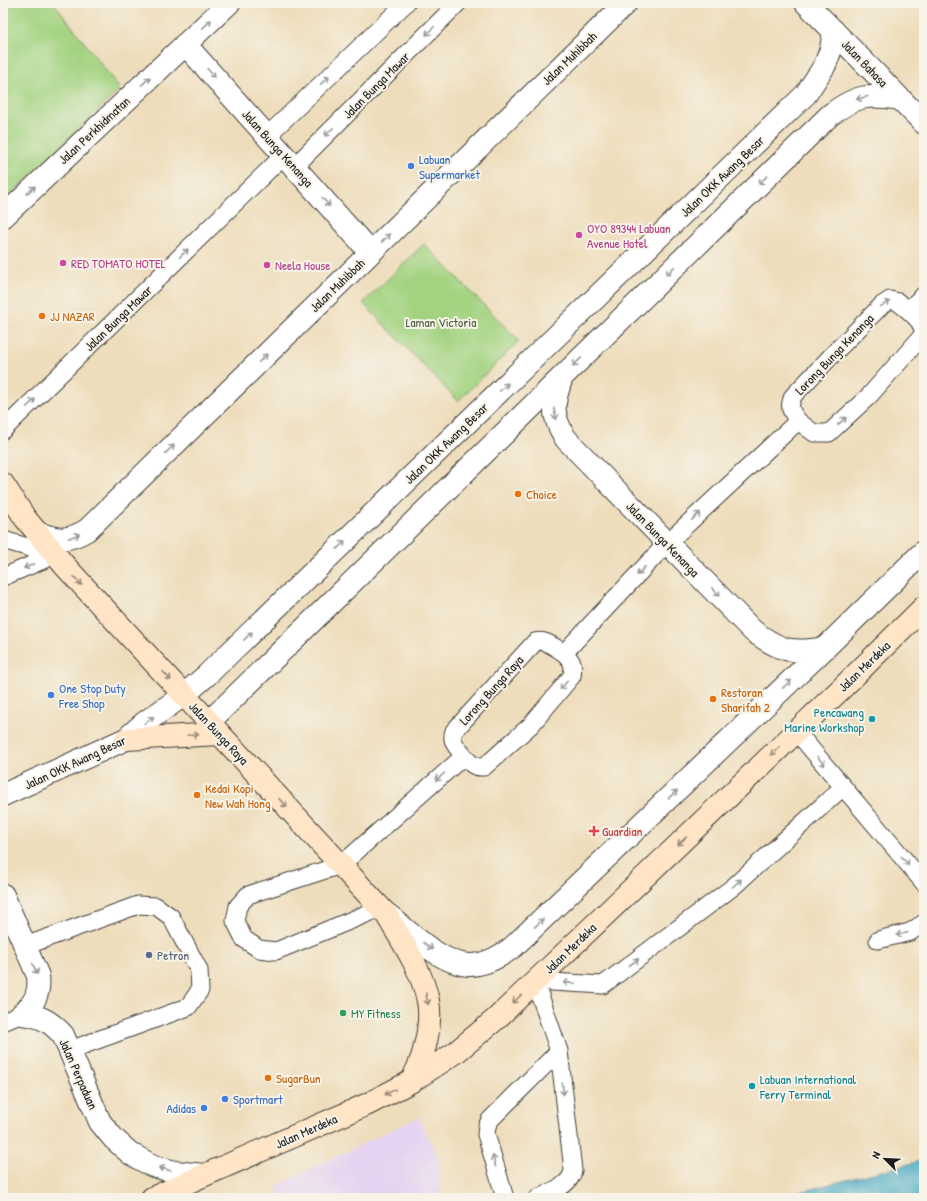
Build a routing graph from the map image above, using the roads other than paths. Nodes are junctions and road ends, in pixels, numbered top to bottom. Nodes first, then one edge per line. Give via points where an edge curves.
1 (229, 3) edge
2 (406, 3) edge
3 (458, 3) edge
4 (626, 3) edge
5 (806, 3) edge
6 (834, 31) junction
7 (186, 44) junction
8 (900, 100) junction
9 (924, 123) edge
10 (267, 136) junction
11 (289, 161) junction
12 (3, 217) edge
13 (370, 252) junction
14 (924, 295) edge
15 (908, 310) junction
16 (562, 376) junction
17 (798, 421) junction
18 (3, 430) edge
19 (3, 484) edge
20 (37, 533) junction
21 (3, 540) edge
22 (667, 543) junction
23 (924, 551) edge
24 (55, 555) junction
25 (3, 577) edge
26 (924, 607) edge
27 (825, 648) junction
28 (564, 653) junction
29 (184, 695) junction
30 (214, 728) junction
31 (796, 731) junction
32 (126, 739) junction
33 (464, 756) junction
34 (843, 787) junction
35 (3, 795) edge
36 (341, 865) junction
37 (924, 883) edge
38 (3, 895) edge
39 (383, 911) junction
40 (924, 923) edge
41 (878, 940) dead end
42 (25, 946) junction
43 (536, 981) junction
44 (12, 1018) edge
45 (70, 1050) junction
46 (558, 1051) junction
47 (412, 1081) junction
48 (204, 1175) junction
49 (152, 1198) edge
50 (505, 1198) edge
51 (538, 1198) edge

7 -> 1 street, Jalan Perkhidmatan
10 -> 2 lane
3 -> 11 lane, Jalan Bunga Mawar
13 -> 4 street, Jalan Muhibbah
5 - 6 street, Jalan Bahasa
6 - 8 street, Jalan Bahasa
29 -> 6 street, Jalan OKK Awang Besar via 213,670 806,94 825,65
7 -> 10 street, Jalan Bunga Kenanga
12 -> 7 street, Jalan Perkhidmatan
8 - 9 street, Jalan Bahasa
8 -> 16 street via 880,96 863,97 845,104 830,115
10 - 11 street, Jalan Bunga Kenanga
11 -> 13 street, Jalan Bunga Kenanga
18 -> 11 lane, Jalan Bunga Mawar
20 -> 13 street, Jalan Muhibbah via 63,540 86,530
14 - 15 lane
17 -> 15 lane, Lorong Bunga Kenanga via 791,412 793,396 836,351 890,300 898,302
17 -> 15 lane via 814,433 829,433 869,396 923,335 922,324
16 -> 22 street, Jalan Bunga Kenanga via 555,395 554,412 558,427 566,439
16 - 30 street
22 -> 17 lane
19 - 20 main road, Jalan Bunga Raya
20 - 24 main road, Jalan Bunga Raya
21 - 24 lane
22 -> 27 street, Jalan Bunga Kenanga via 753,631 769,643 786,650
22 -> 28 lane
23 - 27 street
24 -> 25 lane
24 -> 29 main road, Jalan Bunga Raya
26 - 31 main road, Jalan Merdeka
39 -> 27 street via 435,952 452,962 470,965 486,962 501,955 513,947
28 -> 33 lane via 572,661 572,676 531,725 484,767 473,766
28 - 33 lane, Lorong Bunga Raya via 548,643 535,642 454,731 453,741
29 - 30 main road, Jalan Bunga Raya
32 -> 29 street, Jalan OKK Awang Besar
32 -> 30 main road
30 -> 36 main road, Jalan Bunga Raya
31 -> 34 lane
31 -> 43 main road, Jalan Merdeka
32 - 35 street, Jalan OKK Awang Besar
33 -> 36 lane
34 -> 37 lane
34 - 43 lane via 733,887 603,985
36 - 39 main road, Jalan Bunga Raya
36 - 39 lane via 248,895 238,906 235,921 244,939 258,950 276,951
38 - 42 street, Jalan Perpaduan
39 -> 47 main road, Jalan Bunga Raya via 413,961 423,982 428,1002 429,1028 424,1051
40 -> 41 lane via 910,932
42 -> 44 street, Jalan Perpaduan via 38,976 39,987 30,1007
42 - 45 lane via 138,905 156,906 171,917 199,970 200,990 188,1007
43 - 46 lane
43 -> 47 main road, Jalan Merdeka via 496,1019 454,1053
44 - 45 street, Jalan Perpaduan via 34,1015 46,1020 63,1035
48 -> 45 street, Jalan Perpaduan via 175,1172 153,1166 131,1154 114,1139 100,1122
50 -> 46 lane via 486,1134 487,1126
46 -> 51 lane via 573,1170 565,1184
47 -> 48 main road, Jalan Merdeka via 368,1104
48 - 49 main road, Jalan Merdeka

